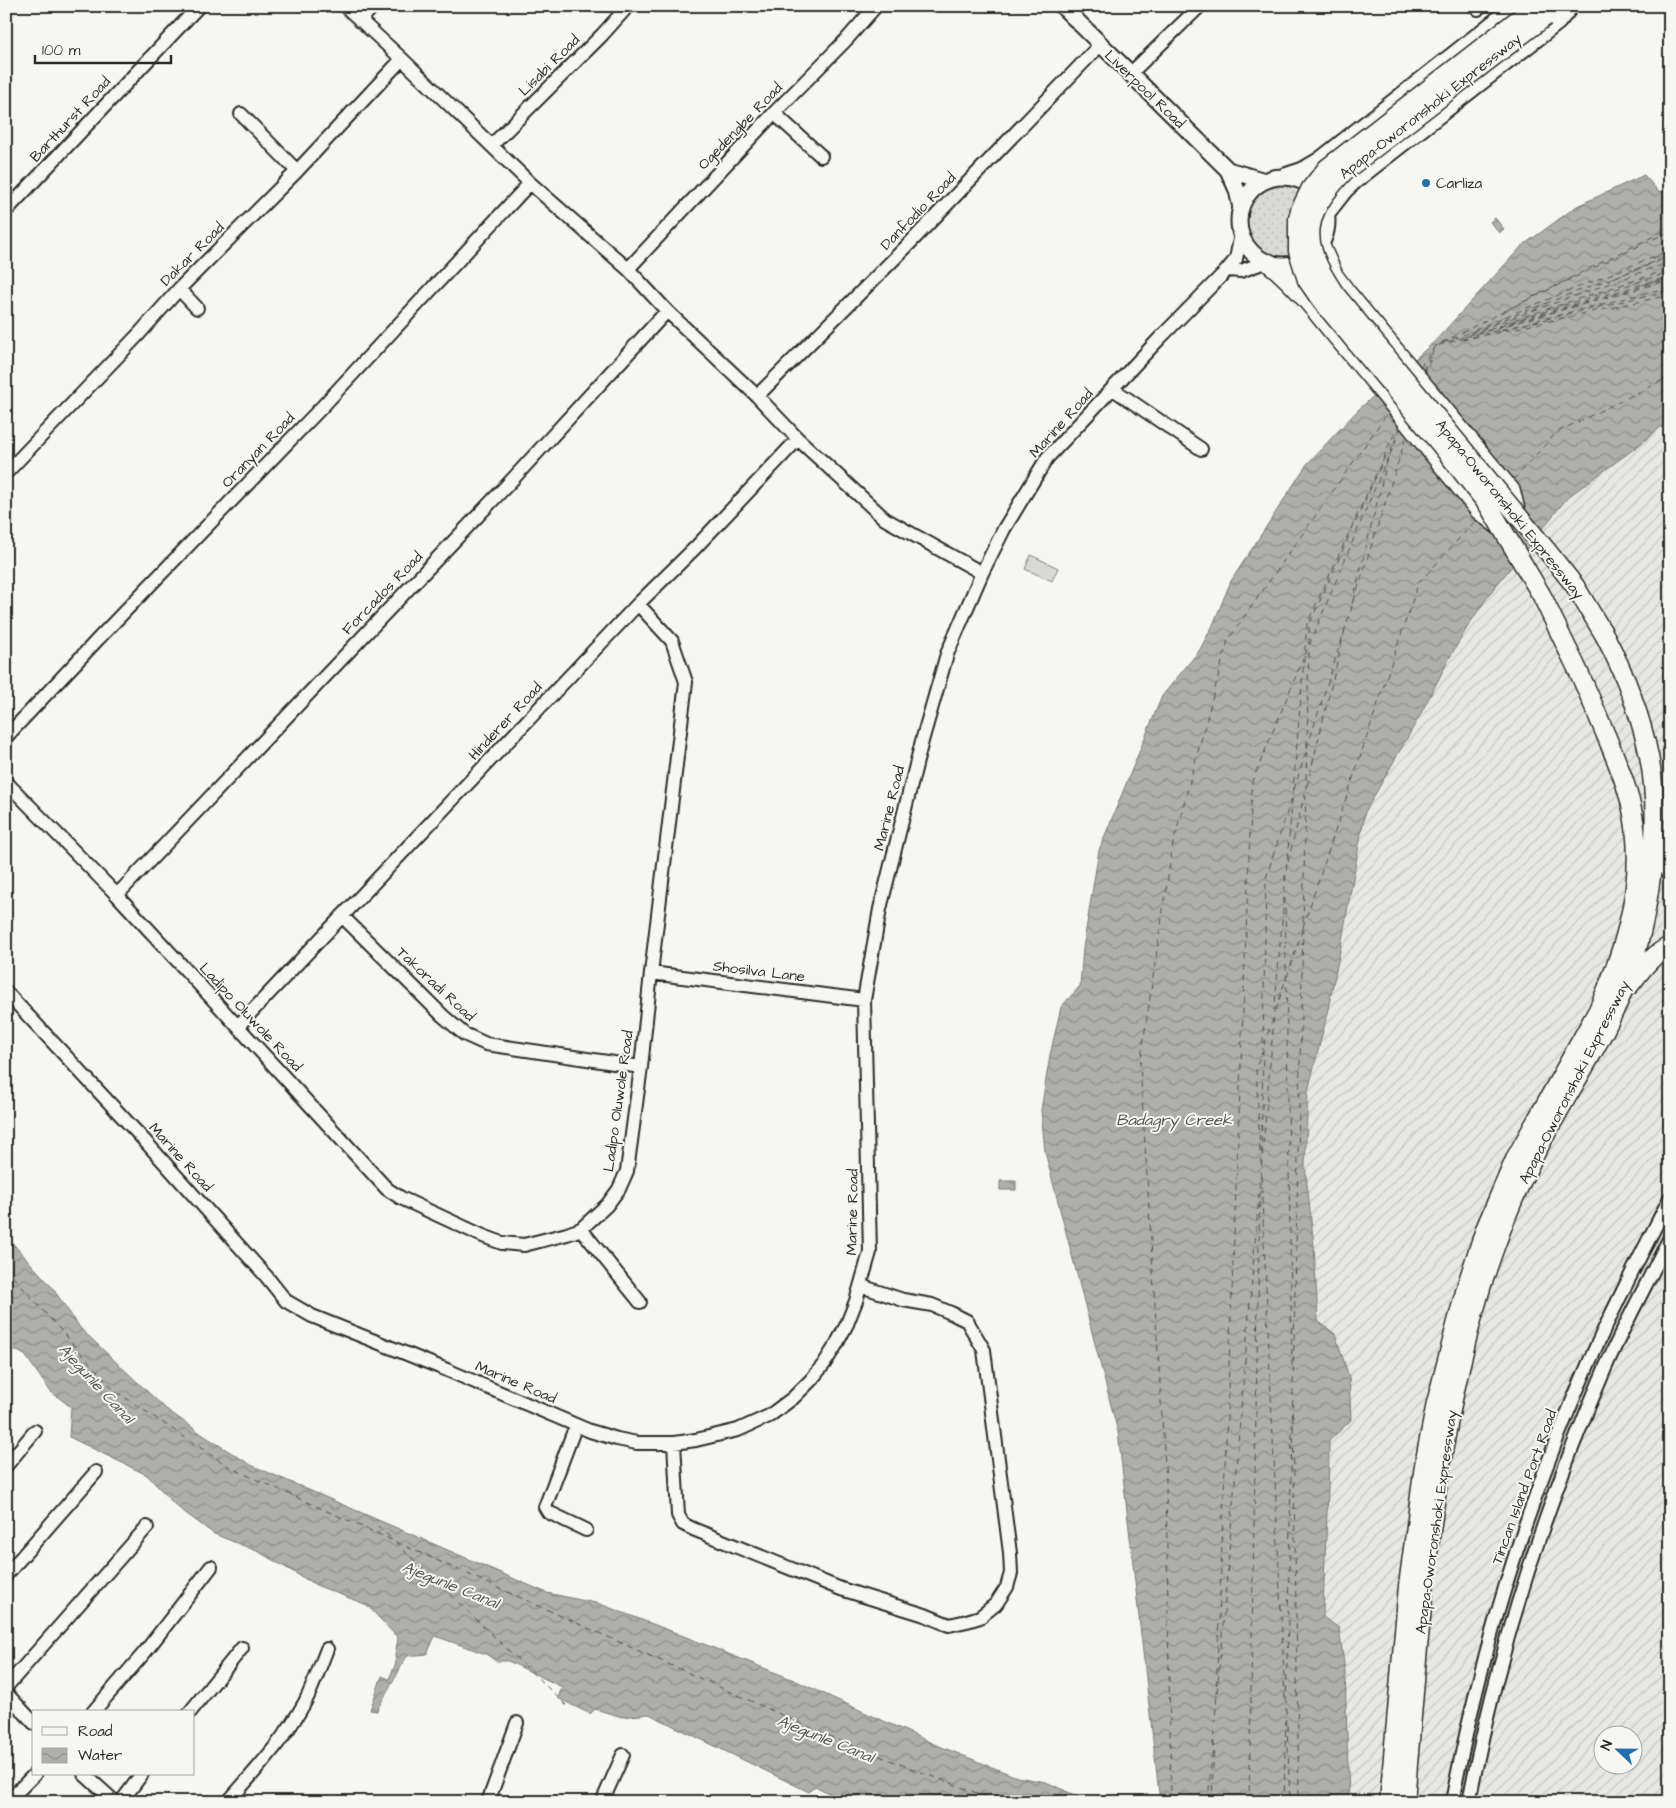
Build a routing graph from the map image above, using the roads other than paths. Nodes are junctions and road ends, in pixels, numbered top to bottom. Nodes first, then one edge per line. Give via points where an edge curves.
1 (198, 6) edge
2 (345, 6) edge
3 (373, 6) edge
4 (628, 6) edge
5 (876, 6) edge
6 (1062, 6) edge
7 (1200, 6) edge
8 (1515, 6) edge
9 (1571, 6) edge
10 (1546, 10) edge
11 (360, 21) junction
12 (1100, 45) junction
13 (402, 59) junction
14 (1131, 73) junction
15 (774, 113) junction
16 (241, 114) dead end
17 (492, 146) junction
18 (822, 156) dead end
19 (1228, 170) junction
20 (297, 171) junction
21 (1282, 177) junction
22 (1265, 181) junction
23 (530, 182) junction
24 (1241, 208) junction
25 (6, 211) edge
26 (1326, 214) junction
27 (1241, 234) junction
28 (1320, 245) junction
29 (1267, 262) junction
30 (628, 269) junction
31 (1228, 270) junction
32 (179, 289) junction
33 (197, 308) dead end
34 (667, 311) junction
35 (1113, 389) junction
36 (757, 396) junction
37 (798, 439) junction
38 (1201, 449) dead end
39 (6, 473) edge
40 (1516, 512) junction
41 (1502, 528) junction
42 (982, 573) junction
43 (638, 604) junction
44 (6, 737) edge
45 (6, 782) edge
46 (1653, 834) junction
47 (1670, 872) edge
48 (117, 895) junction
49 (342, 916) junction
50 (1670, 946) edge
51 (651, 973) junction
52 (6, 992) edge
53 (1620, 997) junction
54 (864, 1000) junction
55 (238, 1026) junction
56 (641, 1067) junction
57 (1670, 1198) edge
58 (580, 1229) junction
59 (1670, 1237) edge
60 (861, 1286) junction
61 (640, 1302) dead end
62 (576, 1425) junction
63 (35, 1431) dead end
64 (674, 1443) junction
65 (6, 1466) edge
66 (96, 1472) dead end
67 (147, 1527) dead end
68 (586, 1530) dead end
69 (210, 1567) dead end
70 (6, 1575) edge
71 (242, 1648) dead end
72 (327, 1649) dead end
73 (6, 1687) edge
74 (6, 1693) edge
75 (95, 1710) edge
76 (192, 1710) edge
77 (32, 1721) edge
78 (517, 1723) dead end
79 (623, 1755) dead end
80 (33, 1776) edge
81 (86, 1776) edge
82 (140, 1776) edge
83 (7, 1802) edge
84 (114, 1802) edge
85 (121, 1802) edge
86 (228, 1802) edge
87 (488, 1802) edge
88 (602, 1802) edge
89 (1389, 1802) edge
90 (1405, 1802) edge
91 (1452, 1802) edge
92 (1469, 1802) edge

1 - 25 street, Barthurst Road
2 - 11 street
3 - 11 street
4 - 17 street, Lisabi Road
5 - 15 street, Ogedengbe Road
6 - 12 main road, Liverpool Road
7 - 14 street
8 - 21 main road via 1320,160
9 - 26 main road via 1558,22 1344,190
10 - 40 highway, Apapa-Oworonshoki Expressway, bridge via 1346,170 1318,202 1311,224 1311,251 1335,294
10 - 41 highway, Apapa-Oworonshoki Expressway, bridge via 1327,168 1300,210 1297,229 1299,257 1312,287 1440,444
11 - 13 street
12 - 14 main road, Liverpool Road
12 - 36 street, Danfodio Road
13 - 17 street
13 - 20 street, Dakar Road
14 - 19 main road, Liverpool Road
15 - 18 street
15 - 30 street, Ogedengbe Road
16 - 20 street
17 - 23 street
19 - 22 main road, Liverpool Road
19 - 24 main road, Liverpool Road
20 - 32 street, Dakar Road
21 - 22 main road
21 - 26 main road via 1311,187 1321,199
22 - 24 main road via 1253,189
23 - 30 street
23 - 44 street, Oranyan Road via 322,407
24 - 27 main road
26 - 28 main road via 1326,230
27 - 29 main road via 1254,255
27 - 31 street, Marine Road via 1236,259
28 - 29 main road via 1308,257 1293,264
28 - 40 highway via 1334,276 1510,491
29 - 31 street via 1241,272
29 - 41 highway via 1288,280 1361,365 1480,511
30 - 34 street
31 - 35 street, Marine Road
32 - 33 street
32 - 39 street, Dakar Road
34 - 36 street
34 - 48 street, Forcados Road via 511,481
35 - 38 street
35 - 42 street, Marine Road via 1047,458 1004,528
36 - 37 street
37 - 42 street via 885,519
37 - 43 street, Hinderer Road
40 - 46 highway, Apapa-Oworonshoki Expressway, bridge via 1575,586 1605,636 1631,690 1649,755 1654,802
41 - 89 highway, Apapa-Oworonshoki Expressway, bridge via 1542,596 1584,682 1627,790 1636,837 1635,890 1621,952 1609,984 1598,1010 1516,1157 1485,1228 1465,1293 1436,1403 1424,1465 1408,1586
42 - 54 street, Marine Road via 946,654 922,740 880,909
43 - 49 street, Hinderer Road
43 - 51 street, Ladipo Oluwole Road via 672,641 686,682
45 - 48 street, Ladipo Oluwole Road
46 - 47 highway
46 - 53 highway, Apapa-Oworonshoki Expressway via 1646,913 1637,952
48 - 55 street, Ladipo Oluwole Road
49 - 55 street, Hinderer Road
49 - 56 street, Takoradi Road via 464,1034 486,1044
50 - 53 highway via 1648,962
51 - 54 street, Shosilva Lane
51 - 56 street, Ladipo Oluwole Road
52 - 62 street, Marine Road via 144,1140 286,1301 312,1316
53 - 90 highway, Apapa-Oworonshoki Expressway via 1528,1169 1500,1235 1468,1336 1451,1402 1438,1485
54 - 60 street, Marine Road via 870,1252
55 - 58 street, Ladipo Oluwole Road via 376,1178 401,1198 502,1243 524,1244
56 - 58 street, Ladipo Oluwole Road via 627,1171 607,1205
57 - 91 street, Tincan Island Port Road via 1591,1356 1535,1497 1492,1632
58 - 61 street
59 - 92 street via 1607,1364 1540,1538 1491,1700
60 - 64 street, Marine Road via 836,1345 824,1364 793,1398 769,1416 738,1430
60 - 64 street via 903,1300 932,1305 967,1321 984,1350 1011,1573 996,1604 980,1617 949,1625 841,1589 683,1524 678,1515
62 - 64 street, Marine Road via 637,1443
62 - 68 street via 545,1508
63 - 65 street
66 - 70 street
67 - 73 street
69 - 75 street via 145,1652
71 - 76 street
72 - 86 street via 294,1720
74 - 77 street
78 - 87 street
79 - 88 street
80 - 83 street
81 - 84 street
82 - 85 street

